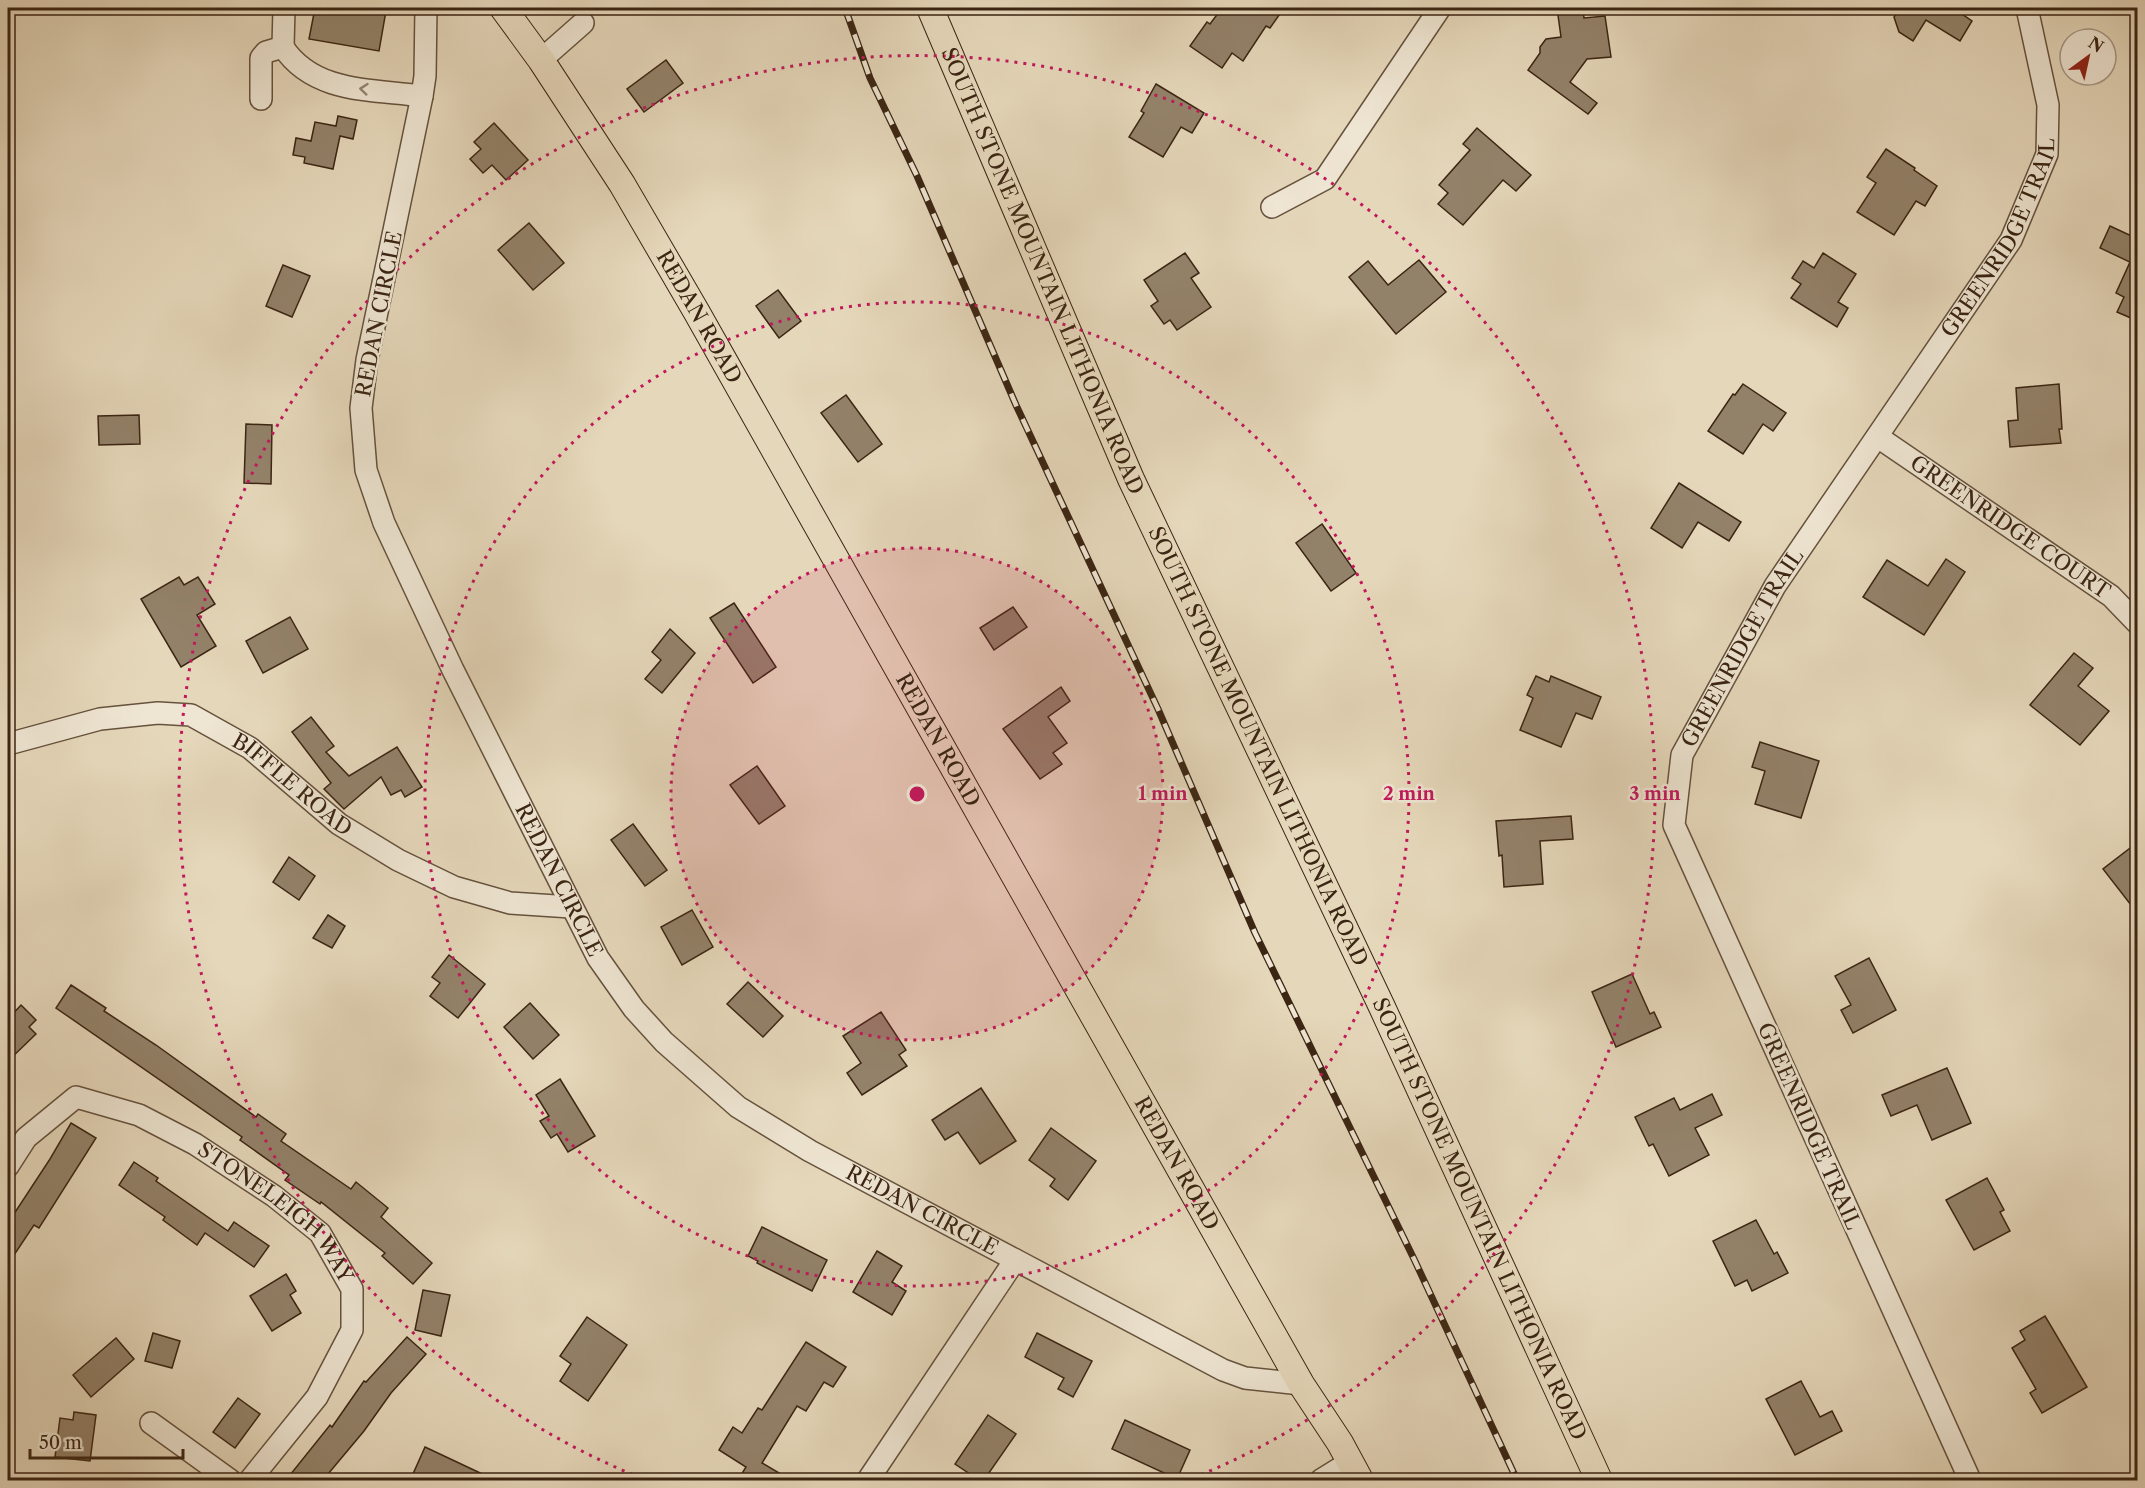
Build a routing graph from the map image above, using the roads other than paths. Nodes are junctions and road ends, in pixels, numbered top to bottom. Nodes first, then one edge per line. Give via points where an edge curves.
1 (284, 8) edge
2 (426, 8) edge
3 (503, 8) edge
4 (930, 8) edge
5 (1440, 8) edge
6 (2027, 8) edge
7 (583, 23) dead end
8 (283, 47) junction
9 (541, 60) junction
10 (422, 96) junction
11 (261, 99) dead end
12 (1272, 207) dead end
13 (1878, 437) junction
14 (2138, 624) edge
15 (8, 744) edge
16 (571, 907) junction
17 (8, 1166) edge
18 (1015, 1260) junction
19 (1301, 1384) junction
20 (151, 1423) dead end
21 (1355, 1471) edge
22 (230, 1480) edge
23 (250, 1480) edge
24 (867, 1480) edge
25 (1321, 1480) edge
26 (1599, 1480) edge
27 (1970, 1480) edge

1 - 8 street
2 - 10 street, REDAN CIRCLE
3 - 9 main road, REDAN ROAD
4 - 26 main road, SOUTH STONE MOUNTAIN LITHONIA ROAD via 1131,479 1382,1007
5 - 12 street via 1325,179
6 - 13 street, GREENRIDGE TRAIL via 2048,105 2048,154 2011,240
7 - 9 street
10 -> 8 street via 341,87 312,76
8 - 11 street via 266,52 261,58
9 - 19 main road, REDAN ROAD via 622,184 696,311
10 - 16 street, REDAN CIRCLE via 367,360 361,408 366,470 384,523
13 - 14 street, GREENRIDGE COURT via 2111,596
13 - 27 street, GREENRIDGE TRAIL via 1775,586 1682,755 1674,825
15 - 16 street, BIFFLE ROAD via 100,719 159,713 191,715 250,748 339,824 398,860 453,887 510,903
16 - 18 street, REDAN CIRCLE via 598,958 634,1009 664,1042 738,1107 810,1151
17 - 23 street, STONELEIGH WAY via 26,1138 76,1097 139,1115 195,1144 274,1196 320,1233 352,1289 352,1330 317,1397
18 - 19 street, REDAN CIRCLE via 1223,1370 1245,1378
18 - 24 street
19 - 21 main road, REDAN ROAD
20 - 22 street
21 - 25 street

